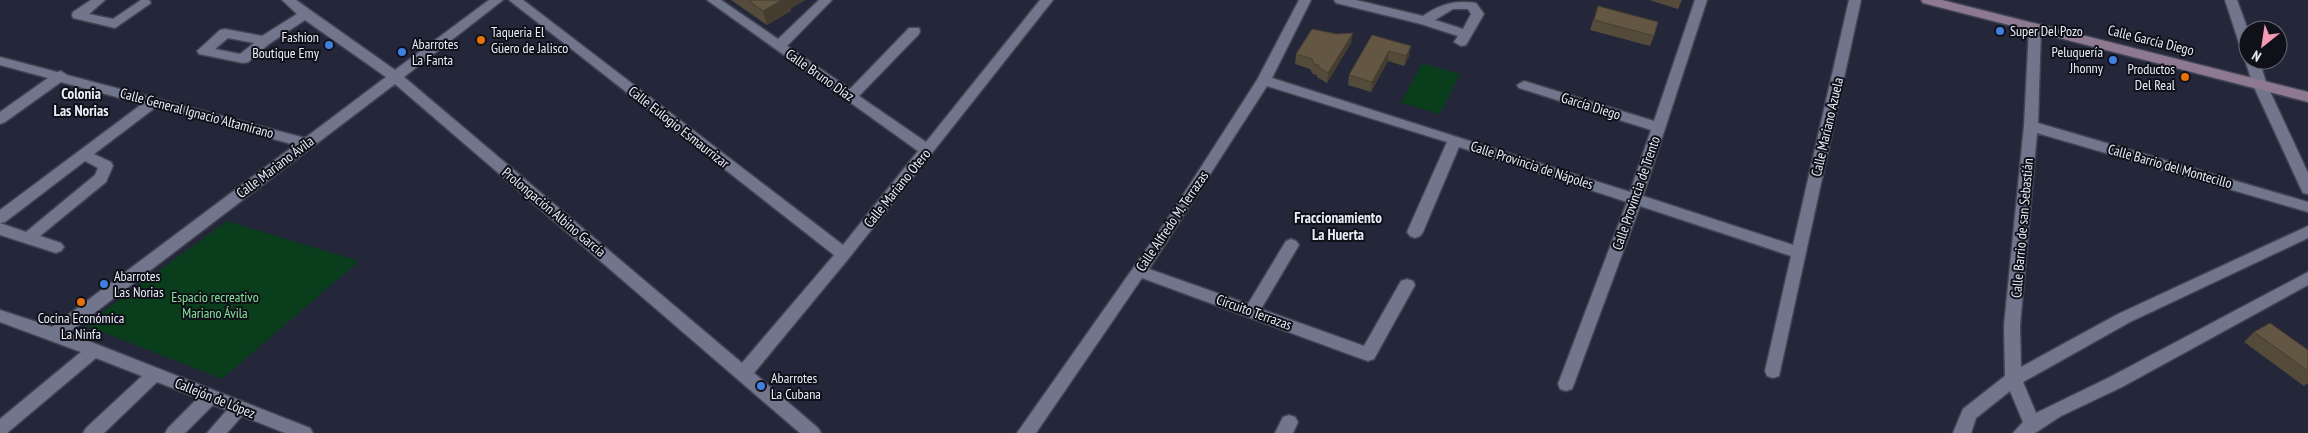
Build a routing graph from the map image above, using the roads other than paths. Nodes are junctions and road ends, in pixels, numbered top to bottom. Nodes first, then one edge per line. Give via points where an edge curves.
1 (99, 0) edge
2 (133, 0) edge
3 (497, 0) edge
4 (515, 0) edge
5 (712, 0) edge
6 (826, 0) edge
7 (1047, 0) edge
8 (1340, 0) edge
9 (1701, 0) edge
10 (1855, 0) edge
11 (1927, 0) edge
12 (2231, 0) edge
13 (1299, 1) edge
14 (298, 5) edge
15 (2238, 20) edge
16 (1425, 21) junction
17 (2035, 28) junction
18 (914, 31) dead end
19 (264, 41) dead end
20 (779, 46) junction
21 (0, 61) edge
22 (2255, 70) edge
23 (61, 76) junction
24 (395, 77) junction
25 (1264, 80) junction
26 (1524, 85) dead end
27 (2260, 85) junction
28 (851, 96) junction
29 (2308, 97) edge
30 (155, 101) junction
31 (0, 119) edge
32 (2031, 126) junction
33 (1658, 127) junction
34 (1455, 140) junction
35 (307, 143) junction
36 (927, 150) junction
37 (84, 155) junction
38 (2308, 190) edge
39 (1636, 199) junction
40 (2308, 207) edge
41 (0, 218) edge
42 (0, 229) edge
43 (1414, 232) dead end
44 (2308, 232) edge
45 (28, 238) junction
46 (1291, 245) dead end
47 (56, 247) dead end
48 (1799, 253) junction
49 (844, 254) junction
50 (1139, 271) junction
51 (2308, 278) edge
52 (1407, 284) dead end
53 (1252, 311) junction
54 (0, 316) edge
55 (54, 334) junction
56 (94, 350) junction
57 (1773, 372) dead end
58 (744, 373) junction
59 (154, 374) junction
60 (2013, 379) junction
61 (1566, 384) dead end
62 (211, 396) junction
63 (240, 408) junction
64 (2027, 428) edge
65 (0, 429) edge
66 (92, 433) edge
67 (174, 433) edge
68 (216, 433) edge
69 (304, 433) edge
70 (812, 433) edge
71 (1026, 433) edge
72 (1962, 433) edge

1 - 2 street via 78,15 115,24 145,3
3 - 24 street, Calle Mariano Ávila
4 - 49 street, Calle Eulogio Esmaurrizar
5 - 20 street, Calle Bruno Díaz
6 - 20 street
7 - 36 street, Calle Mariano Otero
8 - 16 street
9 - 33 street, Calle Provincia de Trento
10 - 48 street, Calle Mariano Azuela
11 - 17 street, Calle García Diego
12 - 15 street
13 - 25 street, Calle Alfredo M. Terrazas
14 - 19 street
14 - 24 street, Prolongación Albino García
16 - 16 street via 1446,6 1457,4 1472,6 1478,14 1463,38
17 - 27 street, Calle García Diego
17 - 32 street, Calle Barrio de san Sebastián
18 - 28 street
20 - 28 street, Calle Bruno Díaz
21 - 23 street, Calle General Ignacio Altamirano
22 - 27 street
23 - 30 street, Calle General Ignacio Altamirano
23 - 31 street
24 - 35 street, Calle Mariano Ávila
24 - 58 street, Prolongación Albino García
25 - 34 street, Calle Provincia de Nápoles
25 - 50 street, Calle Alfredo M. Terrazas
26 - 33 street, García Diego
27 - 29 street, Calle García Diego
27 - 38 street
28 - 36 street, Calle Bruno Díaz
30 - 35 street, Calle General Ignacio Altamirano
30 - 37 street
32 - 40 street, Calle Barrio del Montecillo
32 - 60 street, Calle Barrio de san Sebastián via 2012,326
33 - 39 street, Calle Provincia de Trento
34 - 39 street, Calle Provincia de Nápoles
34 - 43 street
35 - 55 street, Calle Mariano Ávila
36 - 49 street, Calle Mariano Otero
37 - 41 street
37 - 45 street via 106,166 101,178
39 - 48 street, Calle Provincia de Nápoles
39 - 61 street, Calle Provincia de Trento
42 - 45 street
44 - 60 street via 2124,318
45 - 47 street
46 - 53 street
48 - 57 street, Calle Mariano Azuela
49 - 58 street, Calle Mariano Otero
50 - 53 street, Circuito Terrazas
50 - 71 street, Calle Alfredo M. Terrazas
51 - 64 street via 2114,384 2058,407
52 - 53 street, Circuito Terrazas via 1368,354
54 - 55 street, Callejón de López
55 - 56 street, Callejón de López
56 - 59 street, Callejón de López
56 - 65 street
58 - 70 street, Prolongación Albino García
59 - 62 street, Callejón de López
59 - 66 street
60 - 64 street, Calle Barrio de san Sebastián
60 - 72 street via 1969,414
62 - 63 street, Callejón de López
62 - 67 street
63 - 68 street
63 - 69 street, Callejón de López

